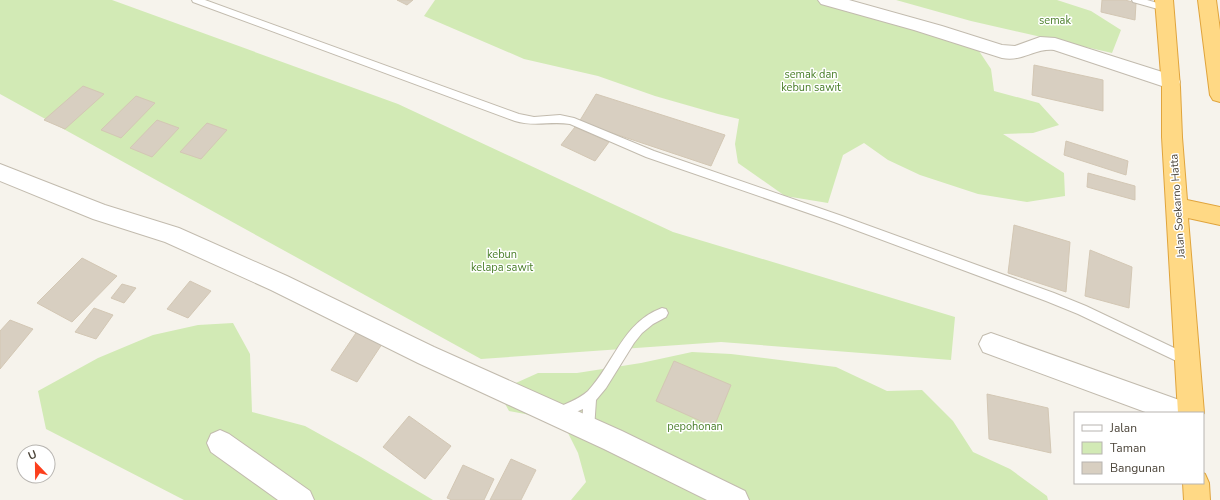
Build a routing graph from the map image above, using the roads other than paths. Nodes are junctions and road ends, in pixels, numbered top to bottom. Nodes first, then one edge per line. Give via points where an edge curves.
1 (196, 0) edge
2 (827, 0) edge
3 (1136, 0) edge
4 (1207, 0) edge
5 (1165, 4) edge
6 (1171, 82) junction
7 (1220, 95) edge
8 (0, 172) edge
9 (1178, 206) junction
10 (1220, 216) edge
11 (662, 313) dead end
12 (990, 344) dead end
13 (1187, 360) junction
14 (590, 397) junction
15 (1179, 412) edge
16 (1191, 412) edge
17 (557, 414) junction
18 (588, 429) junction
19 (220, 443) dead end
20 (1196, 484) edge
21 (301, 500) edge
22 (736, 500) edge
23 (1197, 500) edge

1 - 13 lane via 518,118 534,121 571,121 650,154 955,261 1082,310
2 - 6 street via 1009,53 1017,53 1042,43 1055,44
3 - 5 lane
4 - 7 highway
5 - 6 highway, Jalan Soekarno Hatta
6 - 9 highway, Jalan Soekarno Hatta via 1172,137
8 - 17 street via 101,213 171,235
9 - 10 highway
9 - 13 highway, Jalan Soekarno Hatta
11 - 14 lane via 629,338 610,373
12 - 15 street
13 - 16 highway, Jalan Soekarno Hatta
14 - 17 lane
14 - 18 lane
17 - 18 street
18 - 22 street
19 - 21 street
20 - 23 highway

